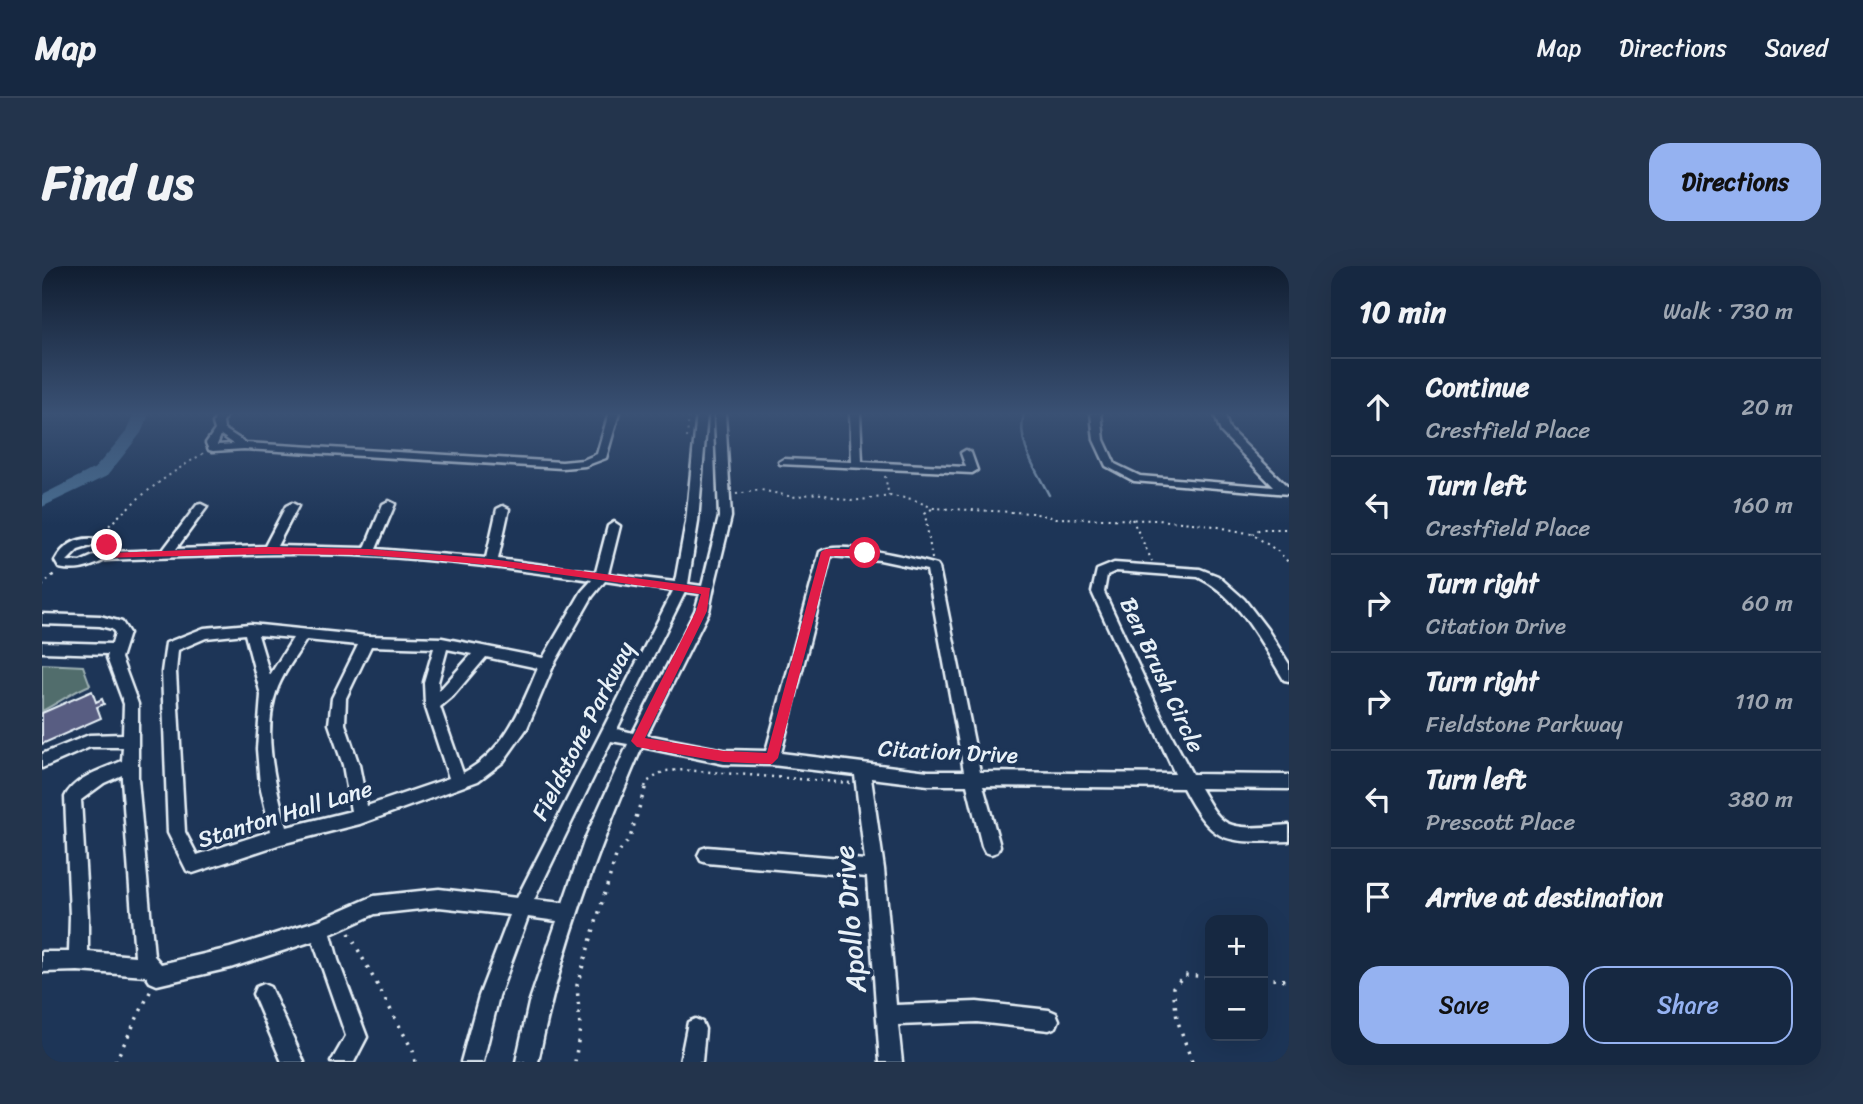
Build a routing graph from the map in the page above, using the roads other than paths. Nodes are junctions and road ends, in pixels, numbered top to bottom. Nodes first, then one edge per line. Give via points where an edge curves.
1 (313, 450) edge
2 (604, 450) edge
3 (699, 450) edge
4 (722, 450) edge
5 (857, 450) edge
6 (1104, 450) edge
7 (1245, 450) edge
8 (966, 453) dead end
9 (784, 462) dead end
10 (858, 464) junction
11 (1287, 491) edge
12 (389, 504) dead end
13 (201, 506) dead end
14 (292, 506) dead end
15 (503, 509) dead end
16 (614, 527) dead end
17 (269, 550) junction
18 (369, 552) junction
19 (166, 555) junction
20 (103, 556) junction
21 (491, 562) junction
22 (601, 578) junction
23 (681, 587) junction
24 (707, 591) junction
25 (44, 622) edge
26 (250, 629) junction
27 (303, 635) junction
28 (367, 641) junction
29 (442, 643) junction
30 (42, 648) edge
31 (116, 649) junction
32 (483, 651) junction
33 (548, 664) junction
34 (1289, 676) edge
35 (268, 695) junction
36 (432, 705) junction
37 (608, 734) junction
38 (129, 740) junction
39 (637, 741) junction
40 (772, 758) junction
41 (42, 761) edge
42 (130, 765) junction
43 (862, 777) junction
44 (973, 777) junction
45 (458, 782) junction
46 (1187, 782) junction
47 (1289, 782) edge
48 (360, 816) junction
49 (1289, 833) edge
50 (281, 836) junction
51 (991, 846) dead end
52 (707, 855) dead end
53 (875, 869) junction
54 (522, 907) junction
55 (569, 913) junction
56 (320, 929) junction
57 (78, 961) junction
58 (42, 962) edge
59 (151, 967) junction
60 (263, 994) dead end
61 (887, 1015) junction
62 (1049, 1020) dead end
63 (695, 1029) dead end
64 (293, 1062) edge
65 (342, 1062) edge
66 (472, 1062) edge
67 (527, 1062) edge
68 (691, 1062) edge
69 (891, 1062) edge

1 - 2 street via 562,465 585,463 602,456
3 - 23 street, Fieldstone Parkway
4 - 24 street via 725,517
5 - 10 street
6 - 11 street via 1111,466 1138,479
7 - 11 street
8 - 10 street via 972,470
9 - 10 street
12 - 18 street
13 - 19 street
14 - 17 street
15 - 21 street
16 - 22 street
17 - 18 street
17 - 19 street
18 - 21 street
19 - 20 street
20 - 20 street via 107,545 94,541 78,545 61,561 82,566
21 - 22 street
22 - 23 street
22 - 33 street, Stanton Hall Lane via 587,594
23 - 24 street
23 - 37 street, Fieldstone Parkway
24 - 39 street via 702,611
25 - 31 street via 117,625 122,633
26 - 27 street, Stanton Hall Lane
26 - 35 street
26 - 50 street, Stanton Hall Lane via 204,634 171,647 177,833 193,865
27 - 28 street, Stanton Hall Lane
27 - 35 street
28 - 29 street, Stanton Hall Lane
28 - 48 street via 339,698 337,724 351,765
29 - 32 street, Stanton Hall Lane
29 - 36 street via 431,682
30 - 31 street
31 - 38 street via 114,658 131,704
32 - 33 street, Stanton Hall Lane
32 - 36 street
33 - 45 street, Stanton Hall Lane via 522,724 497,757
34 - 46 street, Ben Brush Circle via 1249,615 1213,577 1114,567 1101,573 1098,592
35 - 50 street via 269,797
36 - 45 street
37 - 39 street, Citation Drive
37 - 54 street, Fieldstone Parkway
38 - 41 street via 89,741
38 - 42 street
39 - 40 street, Citation Drive via 724,757
39 - 55 street via 594,839
40 - 43 street, Citation Drive
40 - 44 street via 826,552 865,553 900,557 933,568
42 - 57 street via 98,778 73,797
42 - 59 street
43 - 44 street, Citation Drive
43 - 53 street, Apollo Drive
44 - 46 street, Citation Drive
44 - 51 street
45 - 48 street, Stanton Hall Lane
46 - 47 street, Citation Drive
46 - 49 street, Ben Brush Circle via 1219,828 1235,834
48 - 50 street, Stanton Hall Lane
52 - 53 street
53 - 61 street, Apollo Drive
54 - 55 street
54 - 56 street via 439,898 374,905
54 - 66 street, Fieldstone Parkway via 489,996
55 - 67 street via 539,1003
56 - 59 street via 230,958
56 - 65 street via 356,1037
57 - 58 street
57 - 59 street
60 - 64 street
61 - 62 street via 976,1012
61 - 69 street, Apollo Drive
63 - 68 street

